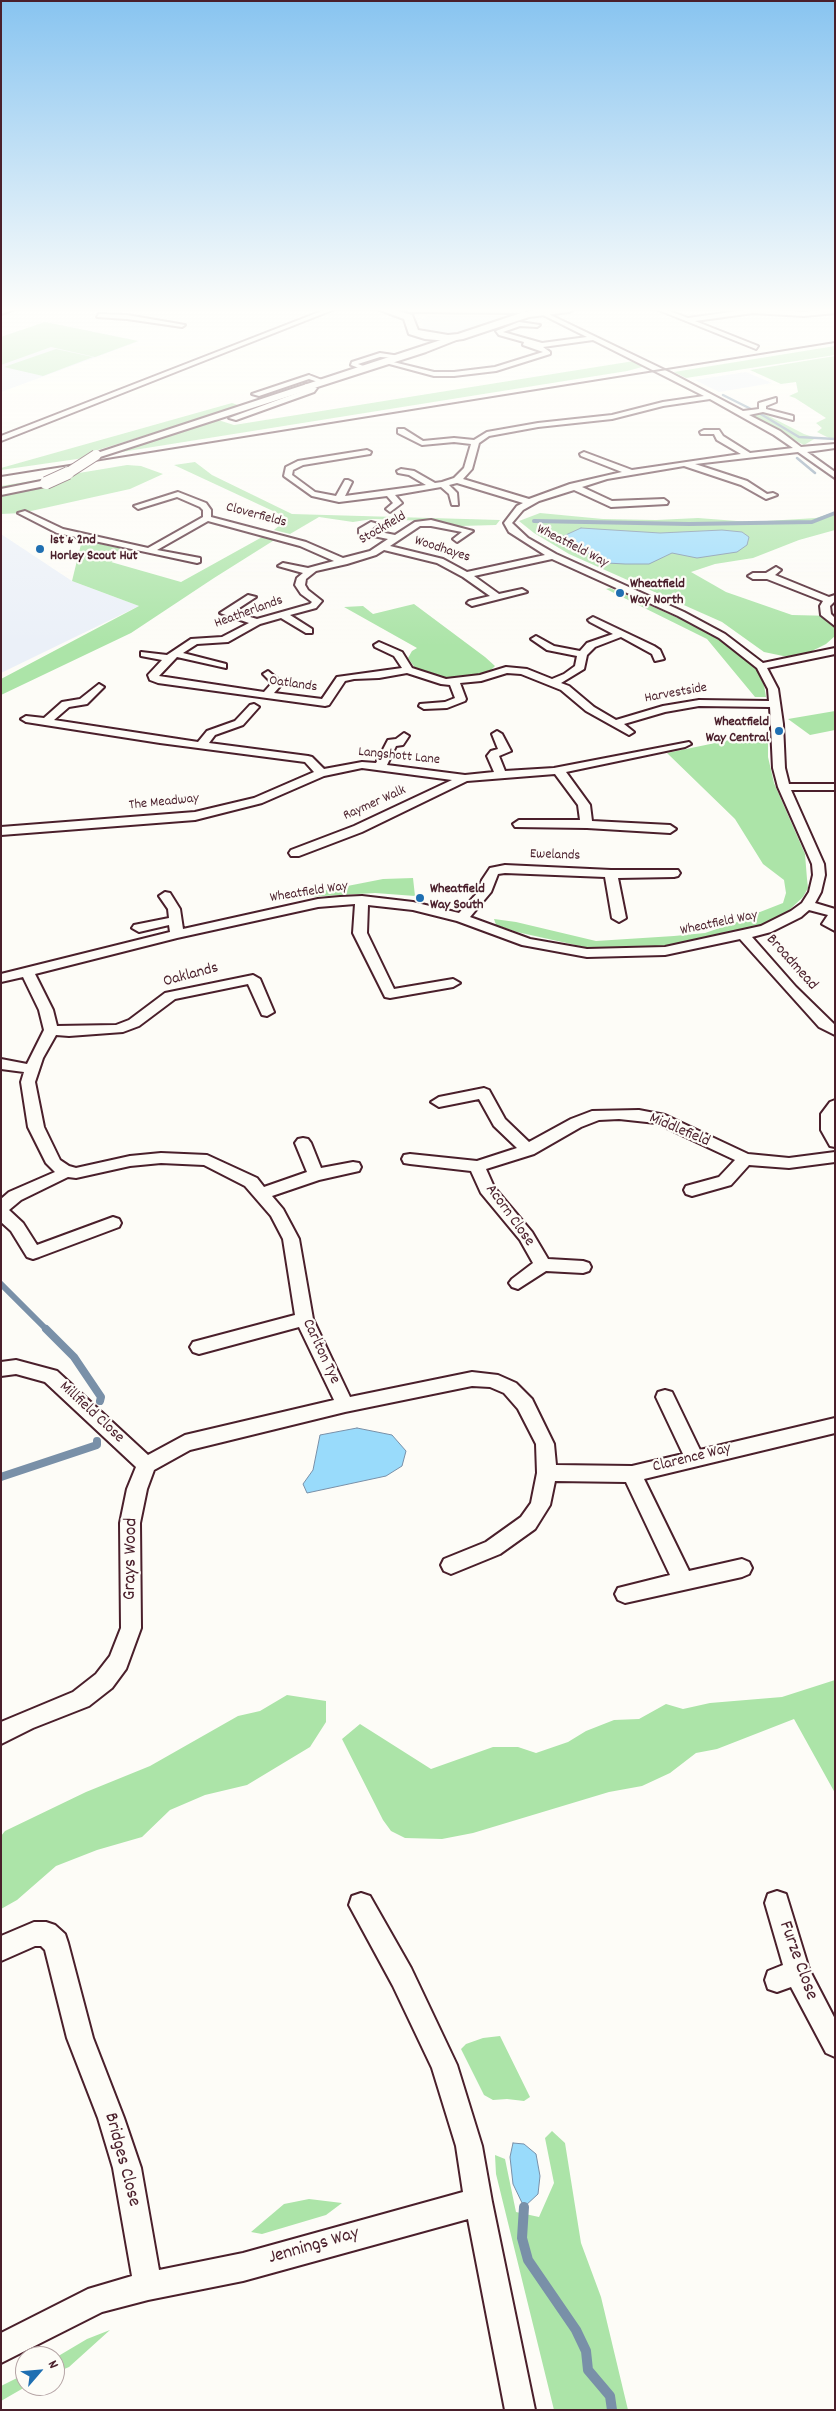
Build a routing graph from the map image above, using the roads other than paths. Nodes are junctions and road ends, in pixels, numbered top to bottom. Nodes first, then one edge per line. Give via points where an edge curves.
1 (46, 422) edge
2 (199, 422) edge
3 (577, 422) edge
4 (755, 422) edge
5 (401, 431) dead end
6 (704, 432) dead end
7 (1, 439) edge
8 (475, 442) junction
9 (835, 446) edge
10 (801, 450) junction
11 (596, 451) dead end
12 (367, 452) dead end
13 (584, 454) junction
14 (572, 455) dead end
15 (747, 455) junction
16 (685, 463) junction
17 (420, 466) dead end
18 (401, 470) dead end
19 (630, 472) junction
20 (411, 473) junction
21 (835, 476) edge
22 (458, 480) junction
23 (348, 482) dead end
24 (438, 485) junction
25 (573, 486) junction
26 (166, 489) dead end
27 (1, 492) edge
28 (178, 494) junction
29 (390, 494) junction
30 (326, 497) junction
31 (768, 497) dead end
32 (339, 499) junction
33 (529, 502) junction
34 (455, 503) dead end
35 (665, 503) dead end
36 (138, 506) dead end
37 (315, 507) dead end
38 (390, 509) dead end
39 (22, 513) dead end
40 (207, 518) junction
41 (374, 524) dead end
42 (479, 524) dead end
43 (469, 531) junction
44 (395, 538) junction
45 (456, 539) dead end
46 (382, 547) junction
47 (149, 551) junction
48 (173, 555) junction
49 (552, 556) junction
50 (196, 560) dead end
51 (344, 562) junction
52 (158, 564) dead end
53 (283, 566) dead end
54 (309, 572) junction
55 (466, 575) junction
56 (752, 576) dead end
57 (522, 592) dead end
58 (252, 597) dead end
59 (497, 597) junction
60 (831, 599) edge
61 (472, 603) dead end
62 (283, 614) junction
63 (593, 620) dead end
64 (257, 622) junction
65 (835, 623) edge
66 (309, 631) dead end
67 (621, 634) junction
68 (536, 640) dead end
69 (379, 644) dead end
70 (835, 651) edge
71 (145, 654) dead end
72 (582, 654) junction
73 (172, 656) junction
74 (659, 659) dead end
75 (222, 666) dead end
76 (761, 666) junction
77 (408, 670) junction
78 (268, 674) dead end
79 (162, 681) joint
80 (454, 682) junction
81 (553, 682) junction
82 (99, 687) dead end
83 (266, 695) junction
84 (775, 704) junction
85 (424, 706) dead end
86 (254, 707) dead end
87 (26, 719) dead end
88 (46, 722) junction
89 (614, 724) junction
90 (629, 732) dead end
91 (497, 734) dead end
92 (404, 736) dead end
93 (685, 744) dead end
94 (201, 745) junction
95 (380, 767) junction
96 (558, 770) junction
97 (321, 773) junction
98 (502, 776) junction
99 (465, 778) junction
100 (784, 787) junction
101 (835, 787) edge
102 (519, 824) dead end
103 (587, 824) junction
104 (670, 829) dead end
105 (1, 831) edge
106 (295, 853) dead end
107 (674, 873) dead end
108 (611, 874) junction
109 (164, 896) dead end
110 (362, 900) junction
111 (807, 905) junction
112 (835, 914) edge
113 (462, 918) junction
114 (618, 918) dead end
115 (176, 920) junction
116 (835, 927) edge
117 (139, 928) dead end
118 (177, 934) junction
119 (744, 936) junction
120 (27, 972) junction
121 (1, 978) edge
122 (453, 983) dead end
123 (267, 1012) dead end
124 (51, 1030) junction
125 (835, 1031) edge
126 (1, 1064) edge
127 (32, 1068) junction
128 (439, 1102) dead end
129 (835, 1104) edge
130 (835, 1142) edge
131 (303, 1143) dead end
132 (528, 1150) junction
133 (835, 1156) edge
134 (745, 1158) junction
135 (410, 1159) dead end
136 (477, 1166) junction
137 (353, 1167) dead end
138 (64, 1171) junction
139 (316, 1175) junction
140 (692, 1190) dead end
141 (262, 1194) junction
142 (1, 1208) edge
143 (1, 1212) edge
144 (113, 1223) dead end
145 (543, 1264) junction
146 (583, 1266) dead end
147 (518, 1283) dead end
148 (304, 1319) junction
149 (199, 1347) dead end
150 (1, 1369) edge
151 (665, 1397) dead end
152 (345, 1405) junction
153 (835, 1425) edge
154 (695, 1458) junction
155 (146, 1464) junction
156 (547, 1473) junction
157 (632, 1474) junction
158 (451, 1565) dead end
159 (742, 1568) dead end
160 (683, 1580) junction
161 (625, 1594) dead end
162 (1, 1734) edge
163 (777, 1903) dead end
164 (361, 1905) dead end
165 (1, 1949) edge
166 (835, 2044) edge
167 (478, 2202) junction
168 (148, 2286) junction
169 (1, 2349) edge
170 (520, 2410) edge

1 - 7 street
2 - 27 main road, bridge via 96,455 69,473 46,483
3 - 8 street via 497,432
4 - 10 street
5 - 8 street via 422,443
6 - 15 street via 716,432
8 - 22 street via 468,469
9 - 10 street, Wheatfield Way
10 - 15 street, Wheatfield Way
10 - 21 street
11 - 13 street
12 - 30 street via 307,461 289,469 288,476 305,491
13 - 14 street
13 - 19 street
15 - 16 street, Wheatfield Way
16 - 19 street, Wheatfield Way
16 - 31 street via 735,480
17 - 20 street
18 - 20 street
19 - 25 street, Wheatfield Way
20 - 24 street
22 - 24 street
22 - 33 street
23 - 32 street
24 - 29 street
24 - 34 street via 453,493
25 - 33 street, Wheatfield Way
25 - 35 street via 611,504
26 - 28 street
28 - 36 street
28 - 40 street via 203,505
29 - 32 street
29 - 38 street via 398,503
30 - 32 street
30 - 37 street
33 - 49 street, Wheatfield Way via 512,516 508,524 525,540
39 - 47 street via 60,531
40 - 47 street, Cloverfields
40 - 51 street, Cloverfields via 303,544
41 - 44 street via 362,531
42 - 43 street
43 - 44 street, Stockfield via 424,523
43 - 45 street
44 - 46 street, Stockfield
46 - 51 street, Stockfield
46 - 55 street, Woodhayes via 440,561
47 - 48 street
48 - 50 street
48 - 52 street
49 - 55 street, Woodhayes
49 - 76 street, Wheatfield Way via 681,614 722,636
51 - 54 street, Stockfield
53 - 54 street
54 - 62 street, Heatherlands via 300,585 317,603
55 - 59 street
56 - 60 street via 772,573
57 - 59 street
58 - 64 street via 225,613
59 - 61 street
60 - 65 street via 825,606 826,615
62 - 64 street, Heatherlands
62 - 66 street
63 - 67 street
64 - 73 street, Heatherlands via 224,640 195,641
67 - 72 street via 591,645
67 - 74 street via 650,648
68 - 72 street via 551,648
69 - 77 street via 398,654
70 - 76 street via 804,660
71 - 73 street
72 - 81 street via 580,667
73 - 75 street
73 - 79 street, Heatherlands via 153,675
76 - 84 street, Wheatfield Way via 773,689
77 - 80 street via 437,681
77 - 83 street, Oatlands via 341,680 325,703
78 - 83 street via 278,683
79 - 83 street, Oatlands
80 - 81 street via 515,669
80 - 85 street via 461,700 447,705
81 - 89 street
82 - 88 street via 83,702 66,704
84 - 89 street, Harvestside via 699,703 663,709
84 - 100 street, Wheatfield Way via 779,768
86 - 94 street via 239,723 211,733
87 - 88 street
88 - 94 street
89 - 90 street
91 - 98 street via 505,751 493,756
92 - 95 street via 399,743 392,742
93 - 96 street, Langshott Lane
94 - 97 street via 308,759
95 - 97 street, Langshott Lane via 362,765
95 - 99 street, Langshott Lane
96 - 98 street, Langshott Lane
96 - 103 street via 584,805
97 - 105 street, The Meadway via 258,801 203,815
98 - 99 street, Langshott Lane
99 - 106 street, Raymer Walk via 358,829
100 - 101 street
100 - 111 street, Wheatfield Way via 818,864 818,887
102 - 103 street
103 - 104 street
107 - 108 street, Ewelands
108 - 113 street, Ewelands via 494,871 485,892
108 - 114 street
109 - 115 street via 174,909
110 - 113 street, Wheatfield Way via 413,906
110 - 118 street, Wheatfield Way via 318,904
110 - 122 street via 360,933 390,994
111 - 112 street
111 - 119 street, Wheatfield Way via 766,930
112 - 116 street via 829,924
113 - 119 street, Wheatfield Way via 527,942 587,954 665,951
115 - 117 street
115 - 118 street
118 - 120 street, Wheatfield Way
119 - 125 street, Broadmead via 791,990
120 - 121 street, Wheatfield Way
120 - 124 street via 46,1010
123 - 124 street, Oaklands via 253,980 170,996 134,1023 118,1029
124 - 127 street
126 - 127 street
127 - 138 street via 28,1082 36,1127 54,1163
128 - 132 street via 484,1093 498,1122
129 - 130 street via 829,1114 829,1130
131 - 139 street
132 - 134 street, Middlefield via 597,1115 639,1115 660,1119
132 - 136 street, Middlefield
133 - 134 street, Middlefield via 789,1163
134 - 140 street via 725,1181
135 - 136 street
136 - 145 street, Acorn Close via 487,1189 526,1236
137 - 139 street
138 - 141 street, Carlton Tye via 76,1173 161,1158 207,1160 251,1182
138 - 142 street via 60,1176 15,1196
139 - 141 street
141 - 148 street, Carlton Tye via 292,1239
143 - 144 street via 17,1228 33,1253
145 - 146 street, Acorn Close
145 - 147 street, Acorn Close
148 - 149 street
148 - 152 street, Carlton Tye
150 - 155 street, Millfield Close via 16,1368 51,1376
151 - 154 street
152 - 155 street via 185,1443
152 - 156 street, Carlton Tye via 472,1379 492,1380 510,1388 525,1404 545,1444
153 - 154 street, Clarence Way
154 - 157 street, Clarence Way
155 - 162 street, Grays Wood via 130,1522 132,1628 118,1662 104,1681 81,1699
156 - 157 street, Clarence Way
156 - 158 street, Carlton Tye via 540,1505 528,1523 493,1548
157 - 160 street
159 - 160 street
160 - 161 street
163 - 166 street, Furze Close via 787,1976 809,1998
164 - 167 street via 402,1977 444,2065 469,2146
165 - 168 street, Bridges Close via 34,1934 46,1934 56,1943 80,2038 127,2168
167 - 168 street, Jennings Way via 243,2267
167 - 170 street
168 - 169 street via 98,2299

